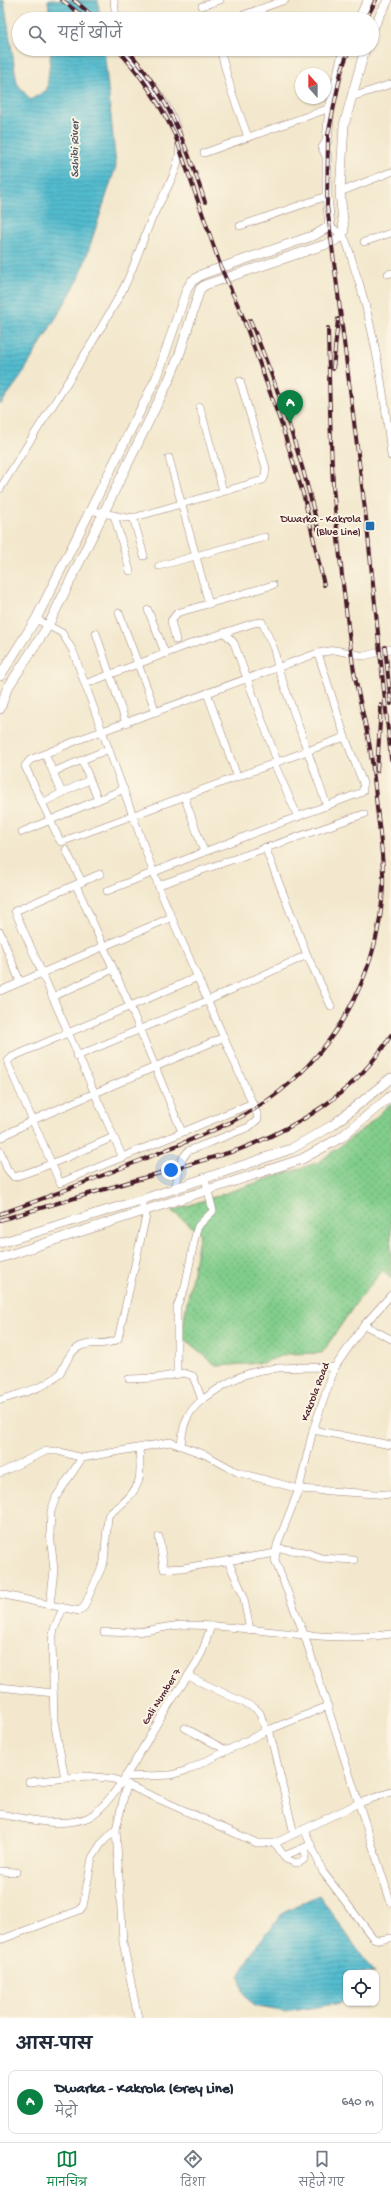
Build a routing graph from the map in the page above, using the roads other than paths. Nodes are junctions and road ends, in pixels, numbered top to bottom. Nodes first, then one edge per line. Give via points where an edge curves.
1 (114, 0) edge
2 (220, 0) edge
3 (285, 0) edge
4 (368, 0) edge
5 (388, 0) edge
6 (202, 6) dead end
7 (261, 9) junction
8 (115, 12) edge
9 (252, 12) edge
10 (262, 12) edge
11 (362, 12) edge
12 (379, 17) edge
13 (131, 56) edge
14 (222, 56) edge
15 (342, 56) edge
16 (364, 56) edge
17 (391, 84) edge
18 (352, 97) junction
19 (330, 108) junction
20 (248, 137) junction
21 (204, 153) dead end
22 (391, 172) edge
23 (340, 192) junction
24 (327, 196) junction
25 (240, 226) dead end
26 (330, 226) junction
27 (391, 232) edge
28 (342, 235) junction
29 (364, 242) dead end
30 (257, 255) junction
31 (261, 266) junction
32 (240, 381) dead end
33 (200, 407) dead end
34 (391, 456) edge
35 (169, 458) dead end
36 (0, 489) edge
37 (224, 491) junction
38 (180, 504) junction
39 (90, 510) junction
40 (104, 514) junction
41 (114, 516) junction
42 (133, 517) junction
43 (265, 537) dead end
44 (144, 556) dead end
45 (195, 556) junction
46 (159, 566) dead end
47 (130, 571) dead end
48 (273, 585) dead end
49 (209, 604) junction
50 (148, 610) dead end
51 (119, 614) dead end
52 (36, 620) junction
53 (48, 626) junction
54 (96, 633) dead end
55 (225, 634) junction
56 (176, 640) dead end
57 (391, 649) edge
58 (165, 653) junction
59 (318, 654) junction
60 (138, 664) junction
61 (278, 668) junction
62 (110, 674) junction
63 (0, 676) edge
64 (247, 679) junction
65 (86, 684) junction
66 (207, 693) junction
67 (0, 709) edge
68 (156, 712) junction
69 (126, 723) junction
70 (103, 732) junction
71 (345, 737) junction
72 (109, 749) junction
73 (308, 750) junction
74 (45, 754) junction
75 (82, 760) junction
76 (276, 762) junction
77 (53, 772) junction
78 (238, 776) junction
79 (89, 780) junction
80 (124, 789) junction
81 (62, 793) junction
82 (184, 796) junction
83 (98, 800) junction
84 (42, 803) junction
85 (327, 806) junction
86 (133, 814) junction
87 (364, 814) dead end
88 (298, 817) junction
89 (49, 820) junction
90 (22, 832) dead end
91 (264, 847) junction
92 (66, 850) dead end
93 (204, 852) junction
94 (154, 871) junction
95 (100, 874) dead end
96 (79, 884) junction
97 (159, 885) junction
98 (107, 891) dead end
99 (172, 917) junction
100 (0, 932) edge
101 (102, 946) junction
102 (307, 955) junction
103 (113, 968) junction
104 (42, 972) junction
105 (198, 977) junction
106 (20, 982) junction
107 (0, 991) edge
108 (52, 997) junction
109 (209, 1000) junction
110 (130, 1006) junction
111 (331, 1006) dead end
112 (139, 1031) junction
113 (67, 1033) junction
114 (224, 1037) junction
115 (77, 1056) junction
116 (155, 1067) junction
117 (391, 1078) edge
118 (94, 1094) junction
119 (391, 1096) edge
120 (252, 1103) junction
121 (33, 1120) junction
122 (182, 1132) junction
123 (114, 1137) junction
124 (0, 1138) edge
125 (0, 1151) edge
126 (123, 1158) junction
127 (53, 1165) junction
128 (205, 1179) junction
129 (175, 1188) junction
130 (208, 1191) junction
131 (141, 1200) junction
132 (144, 1211) junction
133 (0, 1243) edge
134 (0, 1258) edge
135 (391, 1295) edge
136 (364, 1325) junction
137 (391, 1339) edge
138 (336, 1367) junction
139 (177, 1374) junction
140 (129, 1379) dead end
141 (0, 1400) edge
142 (202, 1400) junction
143 (313, 1430) junction
144 (181, 1444) junction
145 (391, 1445) edge
146 (139, 1448) junction
147 (82, 1458) junction
148 (0, 1473) edge
149 (299, 1489) junction
150 (391, 1495) edge
151 (159, 1537) dead end
152 (276, 1550) junction
153 (354, 1560) dead end
154 (228, 1561) junction
155 (0, 1594) edge
156 (50, 1605) junction
157 (63, 1608) junction
158 (211, 1626) junction
159 (250, 1630) junction
160 (104, 1632) dead end
161 (304, 1634) junction
162 (391, 1634) edge
163 (188, 1676) junction
164 (0, 1687) edge
165 (52, 1693) junction
166 (328, 1706) junction
167 (185, 1728) dead end
168 (268, 1730) junction
169 (226, 1750) junction
170 (65, 1778) junction
171 (125, 1781) junction
172 (29, 1782) dead end
173 (391, 1792) edge
174 (359, 1803) junction
175 (0, 1814) edge
176 (116, 1829) junction
177 (304, 1829) junction
178 (294, 1834) junction
179 (275, 1843) junction
180 (308, 1846) junction
181 (284, 1856) junction
182 (0, 1871) edge
183 (16, 1872) dead end
184 (391, 1903) edge
185 (391, 1938) edge
186 (0, 1940) edge
187 (138, 2018) edge

1 - 8 street
2 - 6 street
3 - 7 street
4 - 11 street
5 - 12 street
7 - 9 street
7 - 10 street
13 - 36 street via 160,98 177,130 179,154 175,171 123,290
14 - 20 street
15 - 19 street
16 - 18 street
17 - 18 street
18 - 23 street via 344,125
19 - 20 street
19 - 24 street via 327,141 323,148 327,156
20 - 21 street
22 - 23 street
23 - 28 street via 344,231
24 - 25 street
24 - 26 street
26 - 28 street
26 - 30 street via 315,235
27 - 29 street
28 - 31 street via 324,245
28 - 34 street via 347,244 374,339 388,420
30 - 31 street
30 - 39 street via 203,274 192,281 186,289 157,377
31 - 40 street via 200,288 179,356 168,382
32 - 37 street via 266,468 265,476 263,480
33 - 37 street
35 - 38 street
37 - 38 street
38 - 42 street
38 - 45 street
39 - 40 street
39 - 52 street
40 - 41 street
40 - 53 street
41 - 42 street
41 - 47 street
42 - 44 street
43 - 45 street
45 - 46 street
45 - 49 street
48 - 49 street
49 - 56 street via 173,616 172,628
50 - 58 street
51 - 60 street
52 - 53 street
52 - 63 street
53 - 65 street via 69,641
53 - 67 street via 7,689
54 - 62 street
55 - 58 street
55 - 61 street via 262,622 274,649
55 - 64 street via 234,643
57 - 59 street via 364,656 335,650
58 - 60 street
59 - 61 street
59 - 71 street
60 - 62 street
60 - 68 street
61 - 64 street
61 - 73 street
62 - 65 street
62 - 69 street
64 - 66 street
64 - 76 street
65 - 70 street
66 - 68 street
66 - 78 street
68 - 69 street
69 - 70 street
70 - 72 street
70 - 74 street
71 - 73 street
71 - 85 street via 363,783 363,790
72 - 75 street
72 - 80 street
73 - 76 street
73 - 85 street
74 - 77 street
74 - 84 street via 30,760 25,766
75 - 77 street
75 - 79 street
76 - 78 street
76 - 88 street
77 - 81 street
78 - 82 street
79 - 81 street
79 - 83 street
80 - 83 street
80 - 86 street
81 - 84 street
82 - 86 street
82 - 93 street
83 - 89 street
84 - 89 street
85 - 88 street
86 - 89 street via 61,842
86 - 94 street
87 - 91 street
88 - 93 street
89 - 90 street
91 - 97 street
91 - 102 street
92 - 96 street
93 - 94 street
94 - 97 street
94 - 98 street
95 - 96 street
96 - 101 street
96 - 104 street via 14,911
97 - 99 street
99 - 101 street
99 - 105 street
100 - 106 street
101 - 103 street
101 - 104 street
102 - 109 street
102 - 111 street
103 - 108 street
103 - 110 street
104 - 106 street
104 - 108 street
105 - 109 street
105 - 110 street
106 - 107 street
108 - 113 street
109 - 112 street
109 - 114 street
110 - 112 street
110 - 113 street
112 - 115 street
112 - 116 street
113 - 115 street
113 - 121 street via 8,1061
114 - 116 street
114 - 120 street
115 - 118 street
116 - 118 street
116 - 122 street
117 - 128 street via 333,1125 306,1142 277,1155
118 - 121 street
118 - 123 street
119 - 130 street via 340,1138 314,1154 286,1166
120 - 122 street
120 - 129 street via 258,1118 256,1123 194,1147 184,1154
121 - 124 street
121 - 127 street
122 - 126 street
123 - 126 street
123 - 127 street
125 - 127 street via 7,1169 14,1177
126 - 127 street via 60,1183
128 - 129 street
128 - 130 street
129 - 131 street
130 - 132 street
130 - 139 street via 213,1211 198,1226 185,1287 177,1306
131 - 132 street
131 - 133 street
132 - 134 street
132 - 141 street via 146,1216 118,1339 110,1343 84,1344 71,1353 54,1378 47,1383
135 - 136 street, Kakrola Road
136 - 137 street
136 - 138 street, Kakrola Road
138 - 142 street via 248,1374 230,1381
138 - 143 street, Kakrola Road
139 - 140 street
139 - 142 street via 193,1376
142 - 144 street via 184,1420
143 - 145 street
143 - 149 street, Kakrola Road
144 - 146 street via 164,1443
144 - 149 street via 237,1472
146 - 147 street
146 - 157 street via 138,1487 108,1516 104,1562 84,1608 79,1611
147 - 148 street via 58,1451 46,1451
147 - 156 street via 56,1497 51,1511 50,1533 54,1570
149 - 150 street
149 - 152 street, Kakrola Road
151 - 154 street via 164,1569
152 - 153 street via 305,1552 321,1558
152 - 154 street
152 - 161 street via 278,1570
154 - 159 street via 243,1594
155 - 156 street
156 - 157 street
157 - 165 street via 52,1641
158 - 159 street
158 - 160 street via 173,1625 135,1632
158 - 163 street, Gali Number 7 via 202,1653
159 - 161 street
161 - 162 street
161 - 166 street
163 - 168 street via 255,1708
163 - 171 street, Gali Number 7 via 168,1705
164 - 165 street
165 - 170 street via 54,1721
166 - 168 street
166 - 174 street
167 - 169 street
168 - 169 street
168 - 178 street
169 - 171 street via 188,1770
170 - 171 street via 87,1776
170 - 172 street
171 - 175 street via 100,1808 88,1817 74,1822 44,1822
171 - 176 street
171 - 179 street via 257,1843
173 - 174 street
174 - 177 street
174 - 184 street
176 - 186 street via 92,1858 83,1906 80,1910
176 - 187 street via 123,1942
177 - 178 street
177 - 180 street
178 - 179 street
179 - 181 street
180 - 181 street
180 - 181 street via 300,1863 292,1862
180 - 185 street via 327,1878 373,1938
182 - 183 street

